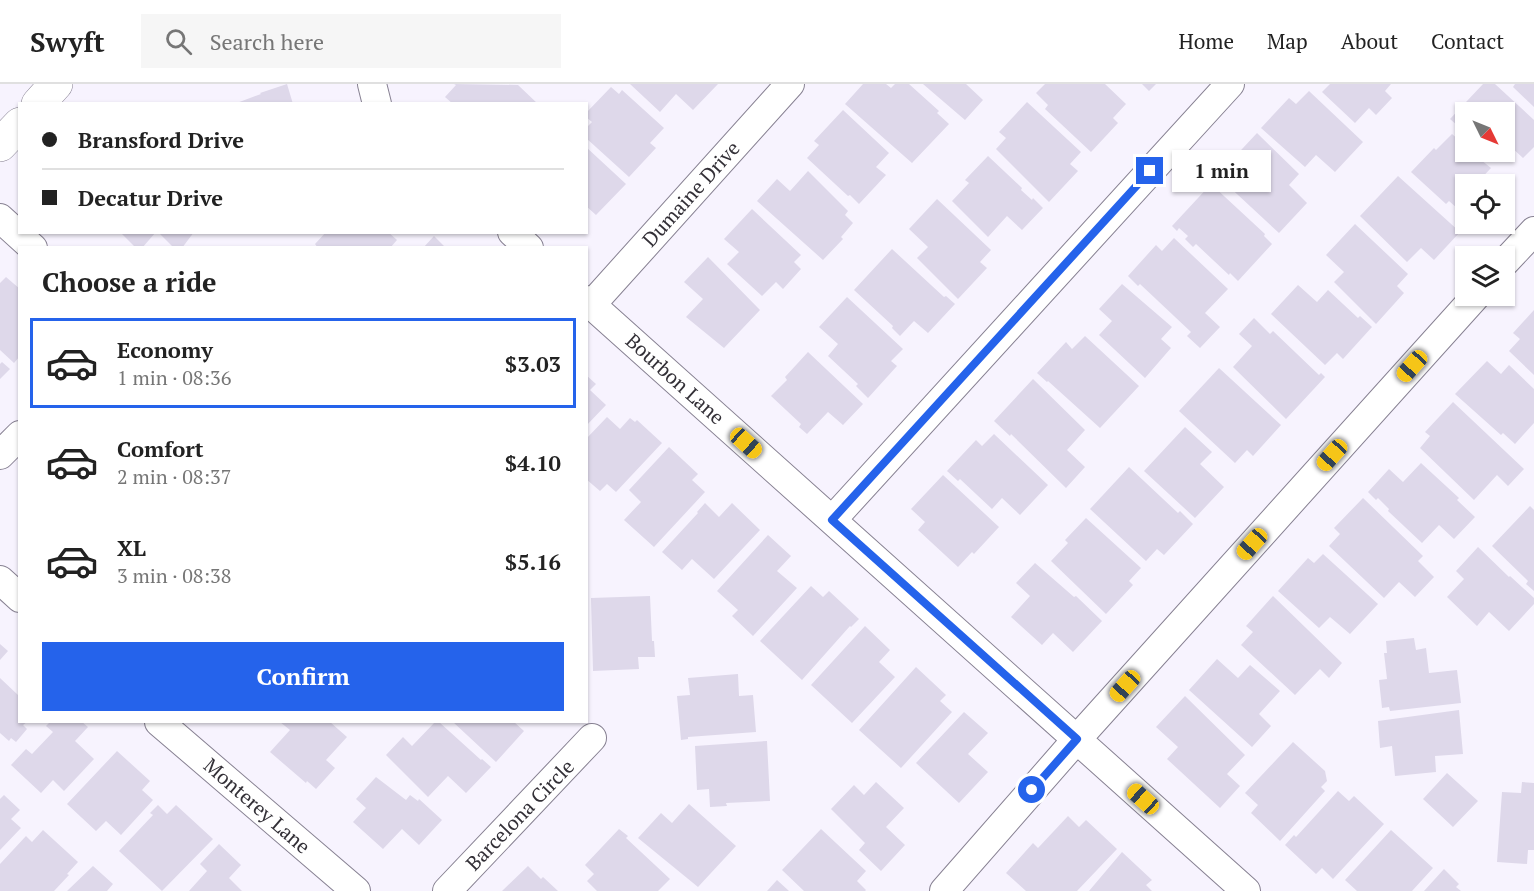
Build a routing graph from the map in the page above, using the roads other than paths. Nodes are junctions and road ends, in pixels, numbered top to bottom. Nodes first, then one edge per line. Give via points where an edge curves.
1 (56, 84) edge
2 (372, 84) edge
3 (790, 84) edge
4 (1230, 84) edge
5 (40, 102) edge
6 (376, 102) edge
7 (18, 126) edge
8 (0, 145) edge
9 (0, 218) edge
10 (1534, 231) edge
11 (514, 234) edge
12 (31, 246) edge
13 (527, 246) edge
14 (1515, 251) edge
15 (589, 302) edge
16 (1467, 306) edge
17 (18, 437) edge
18 (0, 455) edge
19 (832, 520) junction
20 (0, 580) edge
21 (18, 596) edge
22 (172, 726) edge
23 (592, 738) dead end
24 (1077, 739) junction
25 (356, 891) edge
26 (447, 891) edge
27 (944, 891) edge
28 (1246, 891) edge

1 - 5 street
2 - 6 street
3 - 15 street, Dumaine Drive
4 - 19 street
7 - 8 street
9 - 12 street
10 - 14 street
11 - 13 street
15 - 19 street, Bourbon Lane
16 - 24 street
17 - 18 street
19 - 24 street, Bourbon Lane
20 - 21 street
22 - 25 street, Monterey Lane
23 - 26 street, Barcelona Circle
24 - 27 street
24 - 28 street, Bourbon Lane

